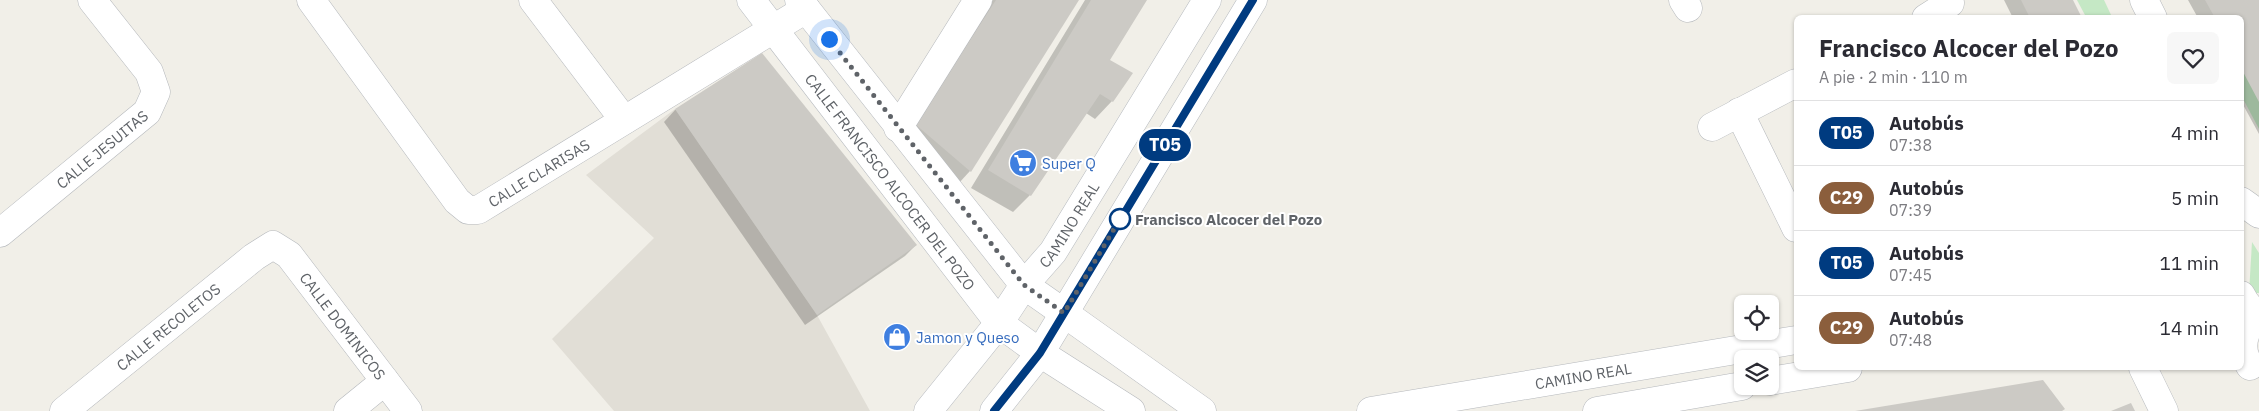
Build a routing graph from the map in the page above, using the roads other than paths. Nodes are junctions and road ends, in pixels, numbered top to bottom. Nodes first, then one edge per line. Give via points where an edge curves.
1 (92, 0) edge
2 (311, 0) edge
3 (533, 0) edge
4 (751, 0) edge
5 (978, 0) edge
6 (1207, 0) edge
7 (1253, 0) edge
8 (2144, 0) edge
9 (1950, 3) dead end
10 (803, 4) edge
11 (1931, 15) edge
12 (2152, 15) edge
13 (774, 30) junction
14 (1794, 85) edge
15 (1739, 112) junction
16 (624, 120) junction
17 (1712, 127) dead end
18 (898, 128) junction
19 (2244, 203) edge
20 (2259, 214) edge
21 (1794, 224) edge
22 (0, 233) edge
23 (274, 245) joint
24 (1024, 285) junction
25 (2244, 302) edge
26 (1064, 313) junction
27 (2252, 322) edge
28 (999, 323) junction
29 (2244, 335) edge
30 (1794, 340) edge
31 (1040, 353) junction
32 (2244, 357) edge
33 (2250, 368) edge
34 (1836, 370) edge
35 (2144, 370) edge
36 (1779, 380) edge
37 (385, 381) junction
38 (1734, 387) edge
39 (64, 411) edge
40 (348, 411) edge
41 (408, 411) edge
42 (928, 411) edge
43 (994, 411) edge
44 (1131, 411) edge
45 (1202, 411) edge
46 (1371, 411) edge
47 (1598, 411) edge
48 (2164, 411) edge

1 - 22 street, CALLE JESUITAS via 149,72 156,92 148,112
2 - 16 street, CALLE CLARISAS via 457,201 468,210 478,210
3 - 16 street
4 - 13 street, CALLE FRANCISCO ALCOCER DEL POZO
5 - 18 street
6 - 24 street, CAMINO REAL via 1053,252
7 - 26 street
8 - 12 street
9 - 11 street
10 - 13 street, CALLE CLARISAS
10 - 18 street
13 - 16 street, CALLE CLARISAS
13 - 28 street, CALLE FRANCISCO ALCOCER DEL POZO
14 - 15 street
15 - 17 street
15 - 21 street
18 - 24 street
19 - 20 street
23 - 37 street, CALLE DOMINICOS via 289,255
23 - 39 street, CALLE RECOLETOS via 254,257
24 - 26 street
24 - 28 street, CAMINO REAL
25 - 27 street
26 - 31 street
26 - 45 street
27 - 29 street
28 - 31 street, CALLE FRANCISCO ALCOCER DEL POZO
28 - 42 street, CAMINO REAL
30 - 46 street, CAMINO REAL
31 - 43 street
31 - 44 street
32 - 33 street
34 - 36 street
35 - 48 street
37 - 40 street
37 - 41 street, CALLE DOMINICOS
38 - 47 street

